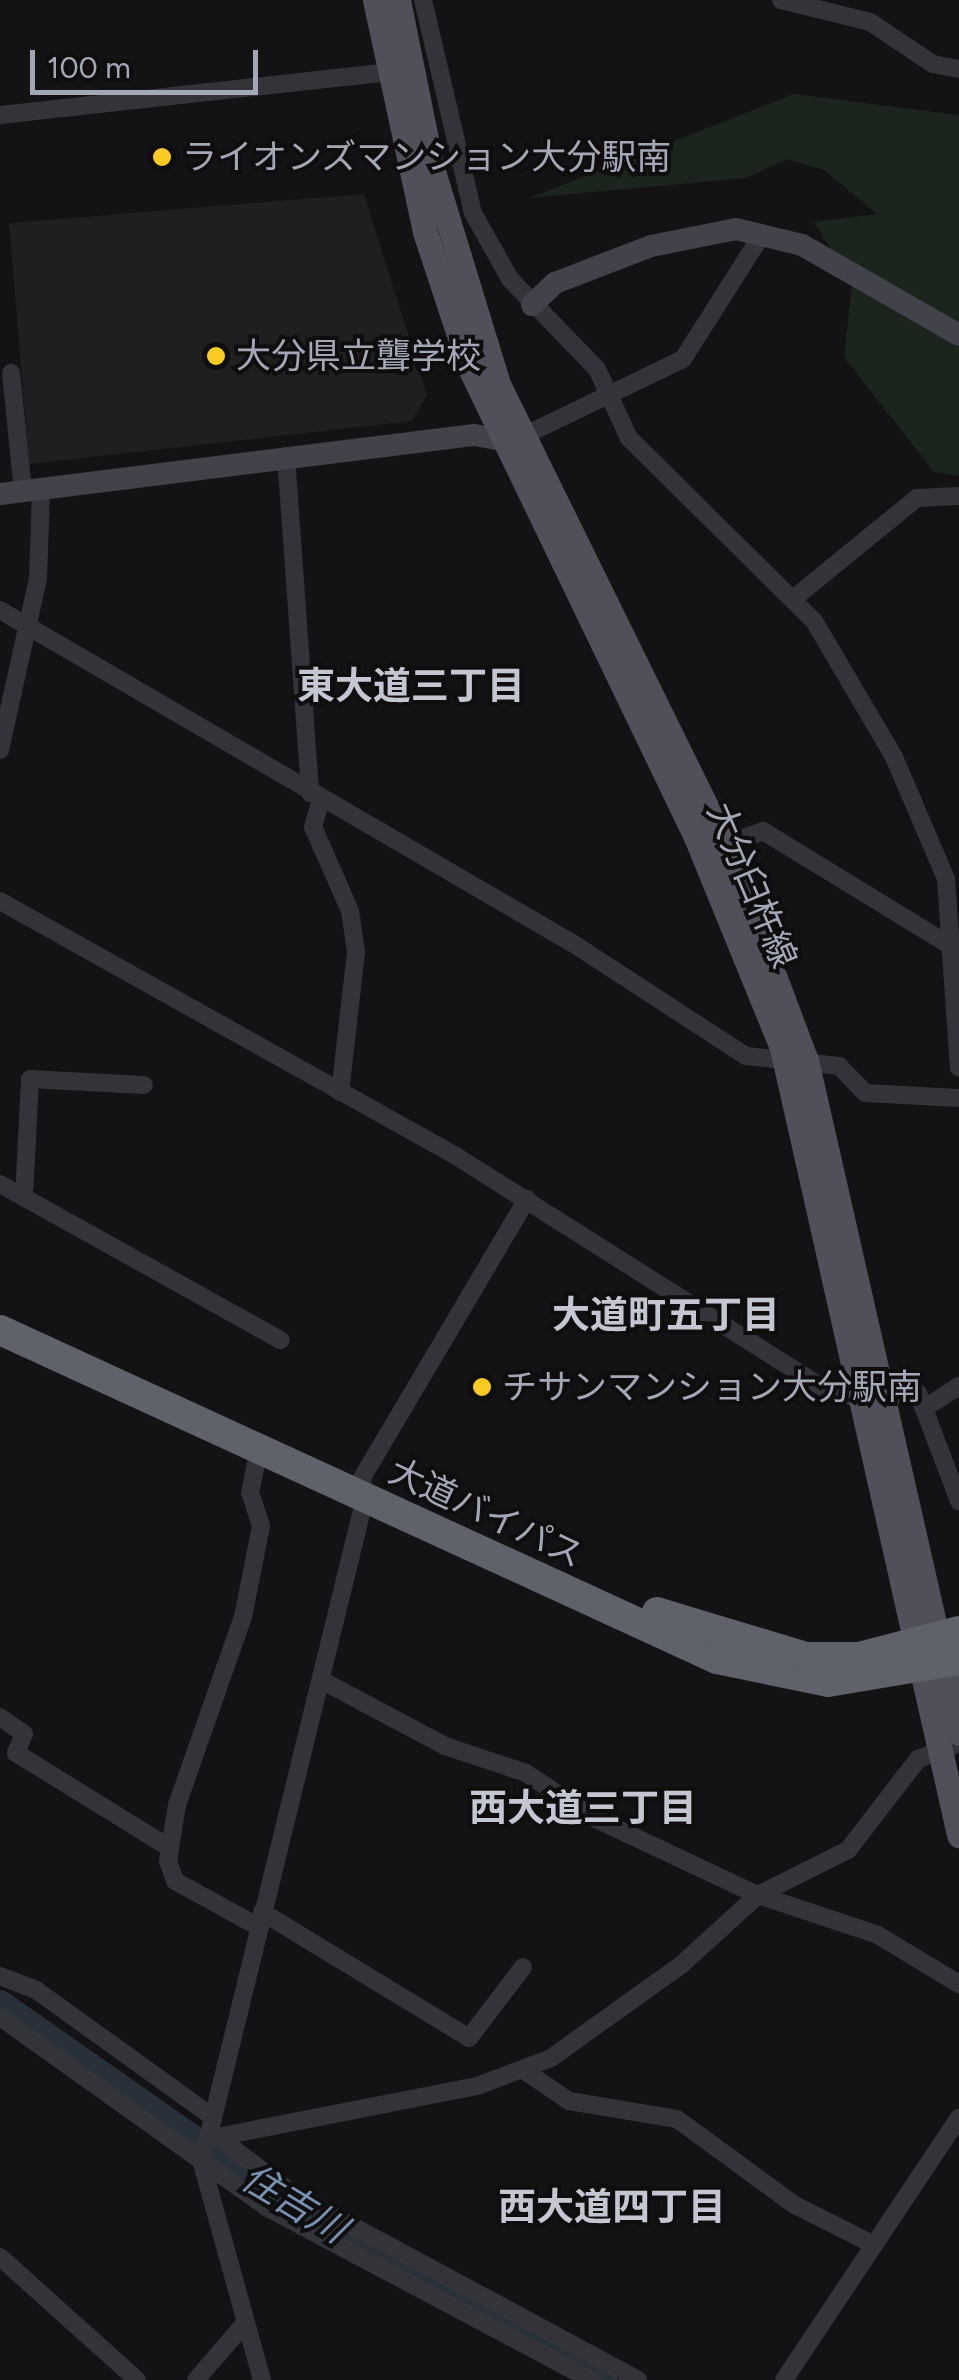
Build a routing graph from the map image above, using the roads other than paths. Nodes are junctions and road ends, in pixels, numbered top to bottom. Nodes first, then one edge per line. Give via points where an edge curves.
1 (375, 0) edge
2 (398, 0) edge
3 (423, 0) edge
4 (781, 0) edge
5 (959, 69) edge
6 (388, 72) junction
7 (0, 115) edge
8 (763, 232) junction
9 (532, 305) junction
10 (959, 335) edge
11 (11, 373) dead end
12 (610, 399) junction
13 (512, 439) junction
14 (286, 456) junction
15 (22, 492) edge
16 (959, 496) edge
17 (793, 600) junction
18 (0, 610) edge
19 (28, 626) junction
20 (0, 750) edge
21 (316, 796) junction
22 (725, 845) junction
23 (0, 901) edge
24 (951, 946) junction
25 (796, 1061) junction
26 (959, 1068) edge
27 (144, 1085) dead end
28 (340, 1092) junction
29 (959, 1098) edge
30 (0, 1184) edge
31 (24, 1198) junction
32 (527, 1198) junction
33 (0, 1310) edge
34 (0, 1330) edge
35 (280, 1340) dead end
36 (959, 1386) edge
37 (873, 1397) junction
38 (928, 1406) junction
39 (260, 1449) junction
40 (364, 1488) junction
41 (959, 1502) edge
42 (940, 1652) edge
43 (321, 1680) junction
44 (0, 1716) edge
45 (952, 1741) edge
46 (959, 1835) edge
47 (170, 1848) junction
48 (758, 1895) junction
49 (260, 1919) junction
50 (523, 1967) dead end
51 (0, 1976) edge
52 (959, 1984) edge
53 (0, 2017) edge
54 (525, 2071) junction
55 (959, 2118) edge
56 (212, 2132) junction
57 (202, 2164) junction
58 (874, 2245) junction
59 (0, 2257) edge
60 (245, 2323) junction
61 (137, 2380) edge
62 (196, 2380) edge
63 (262, 2380) edge
64 (592, 2380) edge
65 (638, 2380) edge
66 (784, 2380) edge

1 - 6 main road, 大分臼杵線
2 - 13 main road, 大分臼杵線 via 444,214
3 - 9 street via 473,213
4 - 5 street via 870,22 933,64
6 - 7 street
6 - 13 main road, 大分臼杵線 via 430,246
8 - 9 street via 680,236 555,284
8 - 10 street via 831,259
8 - 12 street via 717,294 688,354
9 - 12 street via 597,369
11 - 15 street
12 - 13 street
12 - 17 street via 629,438
13 - 14 street
13 - 22 main road, 大分臼杵線
13 - 25 main road, 大分臼杵線
14 - 15 street
14 - 21 street
15 - 19 street
16 - 17 street via 917,498
17 - 24 street via 828,641 894,757 946,879
18 - 19 street
19 - 20 street
19 - 21 street
21 - 25 street via 746,1056
21 - 28 street via 314,828 350,911 356,952
22 - 24 street via 763,832
22 - 25 main road, 大分臼杵線
23 - 28 street
24 - 26 street
25 - 29 street via 839,1066 865,1093
25 - 37 main road, 大分臼杵線
27 - 31 street via 30,1079
28 - 32 street
30 - 31 street
31 - 35 street
32 - 37 street via 808,1381
32 - 40 street
33 - 40 highway, 大道バイパス
34 - 39 highway, 大道バイパス
36 - 38 street
37 - 38 street via 918,1393
37 - 42 main road, 大分臼杵線
38 - 41 street via 941,1472
39 - 40 highway, 大道バイパス
39 - 47 street via 250,1493 261,1526 243,1617
40 - 42 highway, 大道バイパス via 751,1670 828,1682
40 - 43 street
42 - 45 main road, 大分臼杵線
43 - 48 street via 446,1746 526,1773 594,1818
43 - 49 street
44 - 47 street via 24,1734 16,1753
45 - 46 main road, 大分臼杵線
45 - 48 street via 918,1759 848,1850
47 - 49 street via 175,1881
48 - 52 street via 865,1929
48 - 54 street via 641,1996
49 - 50 street via 469,2038
49 - 56 street
51 - 56 street via 36,1990
53 - 57 street
54 - 56 street
54 - 58 street via 569,2101 678,2119 793,2204
55 - 58 street
56 - 57 street
56 - 65 street via 293,2194
57 - 60 street
57 - 64 street via 309,2232
58 - 66 street
59 - 61 street
60 - 62 street
60 - 63 street

